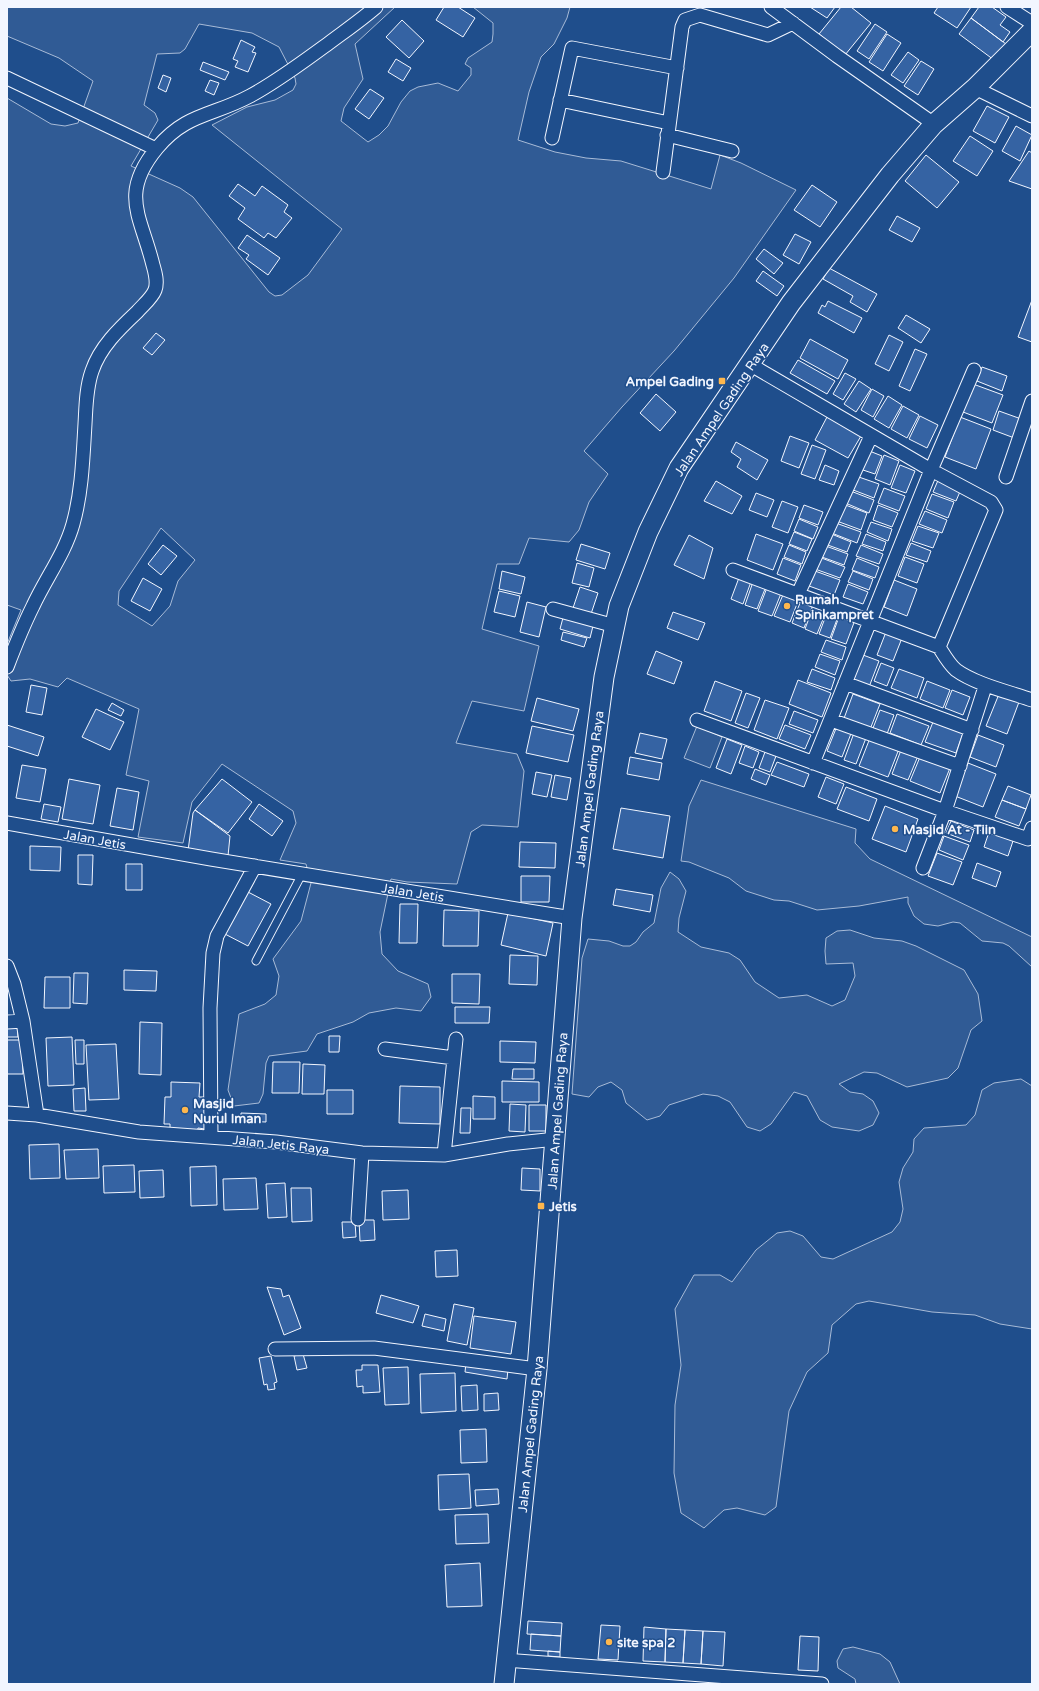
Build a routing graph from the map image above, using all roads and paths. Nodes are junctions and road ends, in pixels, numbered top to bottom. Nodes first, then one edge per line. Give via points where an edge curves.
1 (376, 7) edge
2 (771, 7) edge
3 (1007, 7) edge
4 (1032, 23) edge
5 (788, 26) junction
6 (1032, 31) edge
7 (677, 68) junction
8 (7, 78) edge
9 (975, 88) junction
10 (560, 100) junction
11 (1032, 116) edge
12 (934, 124) junction
13 (668, 129) junction
14 (552, 138) dead end
15 (156, 149) junction
16 (732, 151) dead end
17 (663, 172) dead end
18 (751, 365) junction
19 (974, 370) dead end
20 (1032, 401) edge
21 (871, 436) junction
22 (931, 470) junction
23 (1006, 478) dead end
24 (733, 570) dead end
25 (798, 594) junction
26 (553, 609) dead end
27 (871, 621) junction
28 (615, 626) junction
29 (939, 647) junction
30 (7, 667) edge
31 (845, 683) junction
32 (984, 690) dead end
33 (1032, 700) edge
34 (697, 720) dead end
35 (831, 720) junction
36 (972, 730) junction
37 (814, 763) junction
38 (960, 766) junction
39 (945, 812) junction
40 (7, 823) edge
41 (1032, 828) edge
42 (255, 866) junction
43 (923, 868) dead end
44 (302, 874) junction
45 (572, 918) junction
46 (256, 961) dead end
47 (7, 966) edge
48 (23, 1021) junction
49 (7, 1022) edge
50 (456, 1039) dead end
51 (384, 1049) dead end
52 (454, 1058) junction
53 (7, 1113) edge
54 (37, 1115) junction
55 (211, 1137) junction
56 (556, 1138) junction
57 (362, 1153) junction
58 (444, 1155) junction
59 (358, 1219) dead end
60 (275, 1349) dead end
61 (537, 1369) junction
62 (505, 1660) junction
63 (743, 1682) edge
64 (504, 1684) edge
65 (822, 1684) edge

1 - 15 street via 304,61 249,97 193,118 170,133
2 - 5 street
3 - 4 street
5 - 7 street via 768,35 700,15 691,17 685,20 682,27
5 - 12 street
6 - 9 main road, Jalan Ampel Gading Raya
7 - 10 street via 572,48
7 - 13 street
8 - 15 street
9 - 11 street
9 - 12 main road, Jalan Ampel Gading Raya
10 - 13 street
10 - 14 street
12 - 18 main road, Jalan Ampel Gading Raya via 890,175 791,303
13 - 16 street
13 - 17 street
15 - 30 street via 138,178 135,191 136,207 152,260 155,289 149,300 111,339 98,356 92,371 88,386 77,510 55,568 34,604
18 - 21 street
18 - 28 main road, Jalan Ampel Gading Raya via 679,468 648,532 619,606
19 - 22 street
20 - 23 street
21 - 22 street
21 - 25 street
22 - 27 street
22 - 29 street via 991,502 996,510
24 - 25 street
25 - 27 street
26 - 28 street
27 - 29 street
27 - 31 street
28 - 45 main road, Jalan Ampel Gading Raya via 604,677
29 - 33 street via 956,670
31 - 35 street
31 - 36 street
32 - 36 street
34 - 37 street
35 - 37 street
35 - 38 street
36 - 38 street
37 - 39 street
38 - 39 street
39 - 41 street via 1028,839
39 - 43 street
40 - 42 street, Jalan Jetis
42 - 44 street, Jalan Jetis
42 - 55 street via 217,936 213,954 210,1008
44 - 45 street, Jalan Jetis
44 - 46 lane
45 - 56 main road, Jalan Ampel Gading Raya
47 - 48 street
48 - 49 street
48 - 54 street
50 - 52 street
51 - 52 street
52 - 58 street
53 - 54 street, Jalan Jetis Raya
54 - 55 street, Jalan Jetis Raya via 140,1132
55 - 57 street, Jalan Jetis Raya
56 - 58 street, Jalan Jetis Raya
56 - 61 main road, Jalan Ampel Gading Raya
57 - 58 street, Jalan Jetis Raya
57 - 59 street
60 - 61 street via 374,1348
61 - 62 main road, Jalan Ampel Gading Raya
62 - 63 street
62 - 64 main road, Jalan Ampel Gading Raya
63 - 65 street

